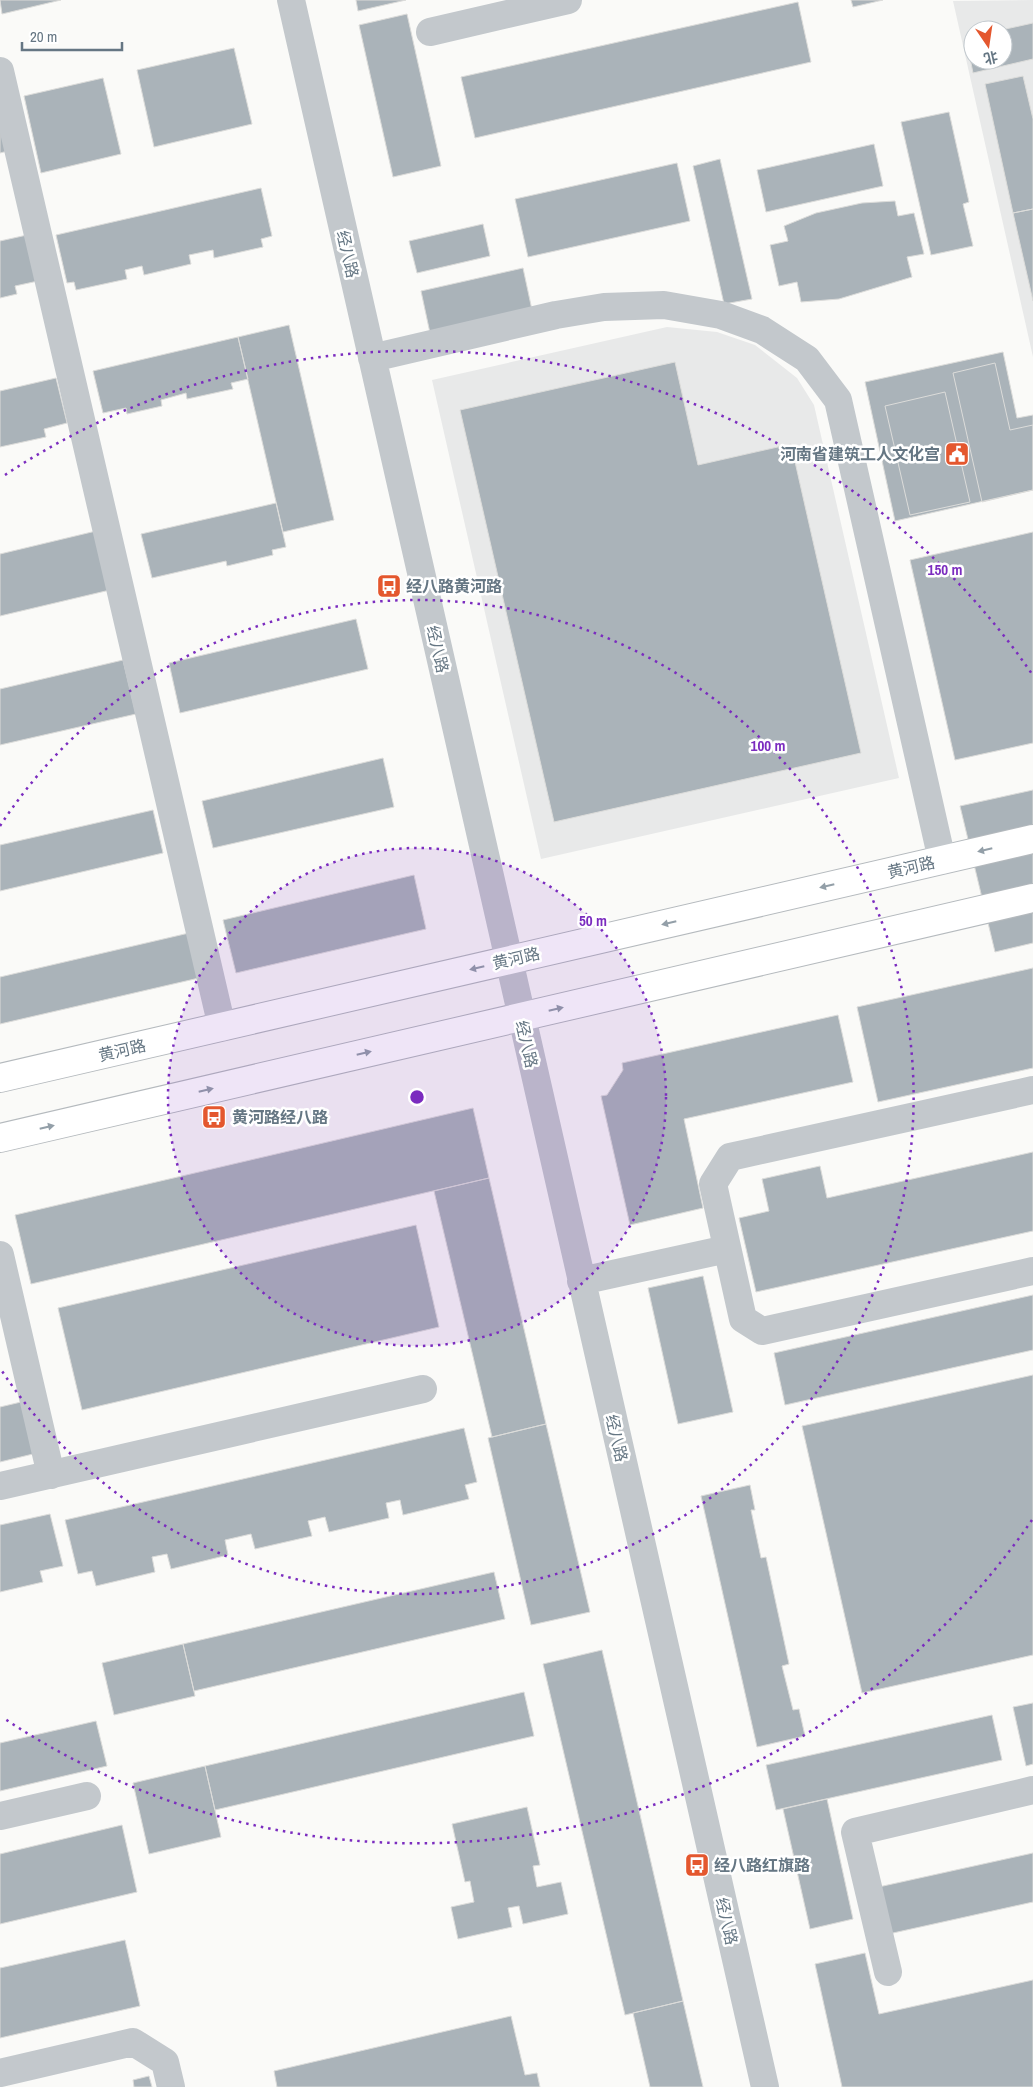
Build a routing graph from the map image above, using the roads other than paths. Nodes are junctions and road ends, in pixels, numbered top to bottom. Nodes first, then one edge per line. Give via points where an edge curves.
1 (291, 0) edge
2 (568, 0) edge
3 (430, 32) dead end
4 (0, 71) edge
5 (372, 358) junction
6 (1033, 839) edge
7 (942, 860) junction
8 (1033, 898) edge
9 (509, 960) junction
10 (521, 1017) junction
11 (222, 1027) junction
12 (0, 1078) edge
13 (1033, 1090) edge
14 (0, 1138) edge
15 (727, 1249) junction
16 (0, 1255) edge
17 (1033, 1271) edge
18 (582, 1281) junction
19 (423, 1389) dead end
20 (51, 1474) junction
21 (0, 1486) edge
22 (1033, 1790) edge
23 (87, 1796) dead end
24 (0, 1816) edge
25 (888, 1972) dead end
26 (0, 2073) edge
27 (171, 2087) edge
28 (765, 2087) edge

1 - 5 street, 经八路
2 - 3 street
4 - 11 street
5 - 7 street via 556,315 604,307 664,305 721,315 762,330 807,359 838,400
5 - 9 street, 经八路
6 -> 7 main road, 黄河路
7 -> 9 main road, 黄河路
10 -> 8 main road
9 - 10 street, 经八路
9 -> 11 main road, 黄河路
14 -> 10 main road
10 - 18 street, 经八路
11 - 12 main road, 黄河路
13 - 15 street via 730,1156 713,1184
15 - 17 street via 742,1319 762,1331
15 - 18 street
16 - 20 street
18 - 28 street, 经八路
19 - 20 street
20 - 21 street
22 - 25 street via 855,1832
23 - 24 street
26 - 27 street via 133,2042 165,2062

